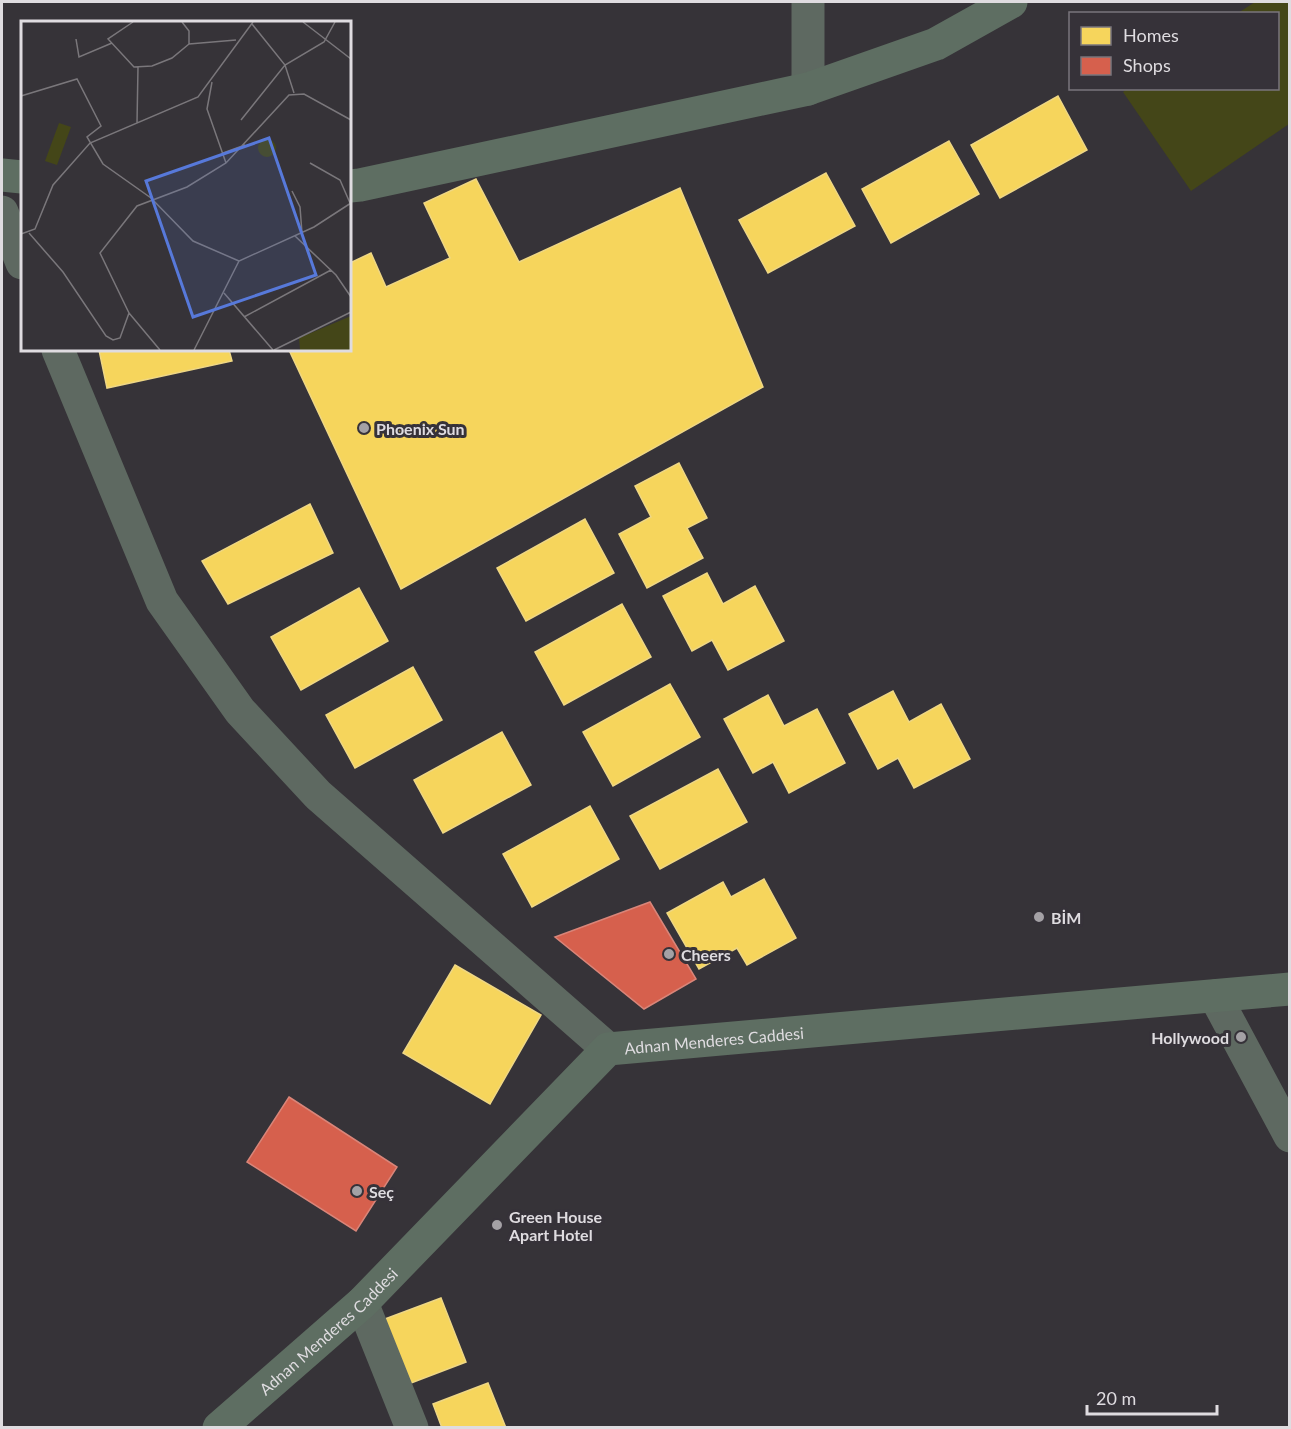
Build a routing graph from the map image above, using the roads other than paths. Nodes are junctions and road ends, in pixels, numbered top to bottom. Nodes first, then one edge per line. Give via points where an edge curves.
1 (808, 2) edge
2 (1011, 2) edge
3 (808, 89) junction
4 (2, 175) edge
5 (21, 177) edge
6 (351, 186) edge
7 (2, 212) edge
8 (21, 260) edge
9 (58, 351) edge
10 (1290, 989) edge
11 (1215, 996) junction
12 (608, 1049) junction
13 (1290, 1136) edge
14 (362, 1303) junction
15 (219, 1428) edge
16 (412, 1428) edge

1 - 3 street
2 - 3 street via 936,44
3 - 6 street
4 - 5 street
7 - 8 street
9 - 12 street via 162,601 240,711 318,795
10 - 11 street, Adnan Menderes Caddesi
11 - 12 street, Adnan Menderes Caddesi
11 - 13 street
12 - 14 street, Adnan Menderes Caddesi
14 - 15 street, Adnan Menderes Caddesi
14 - 16 street

